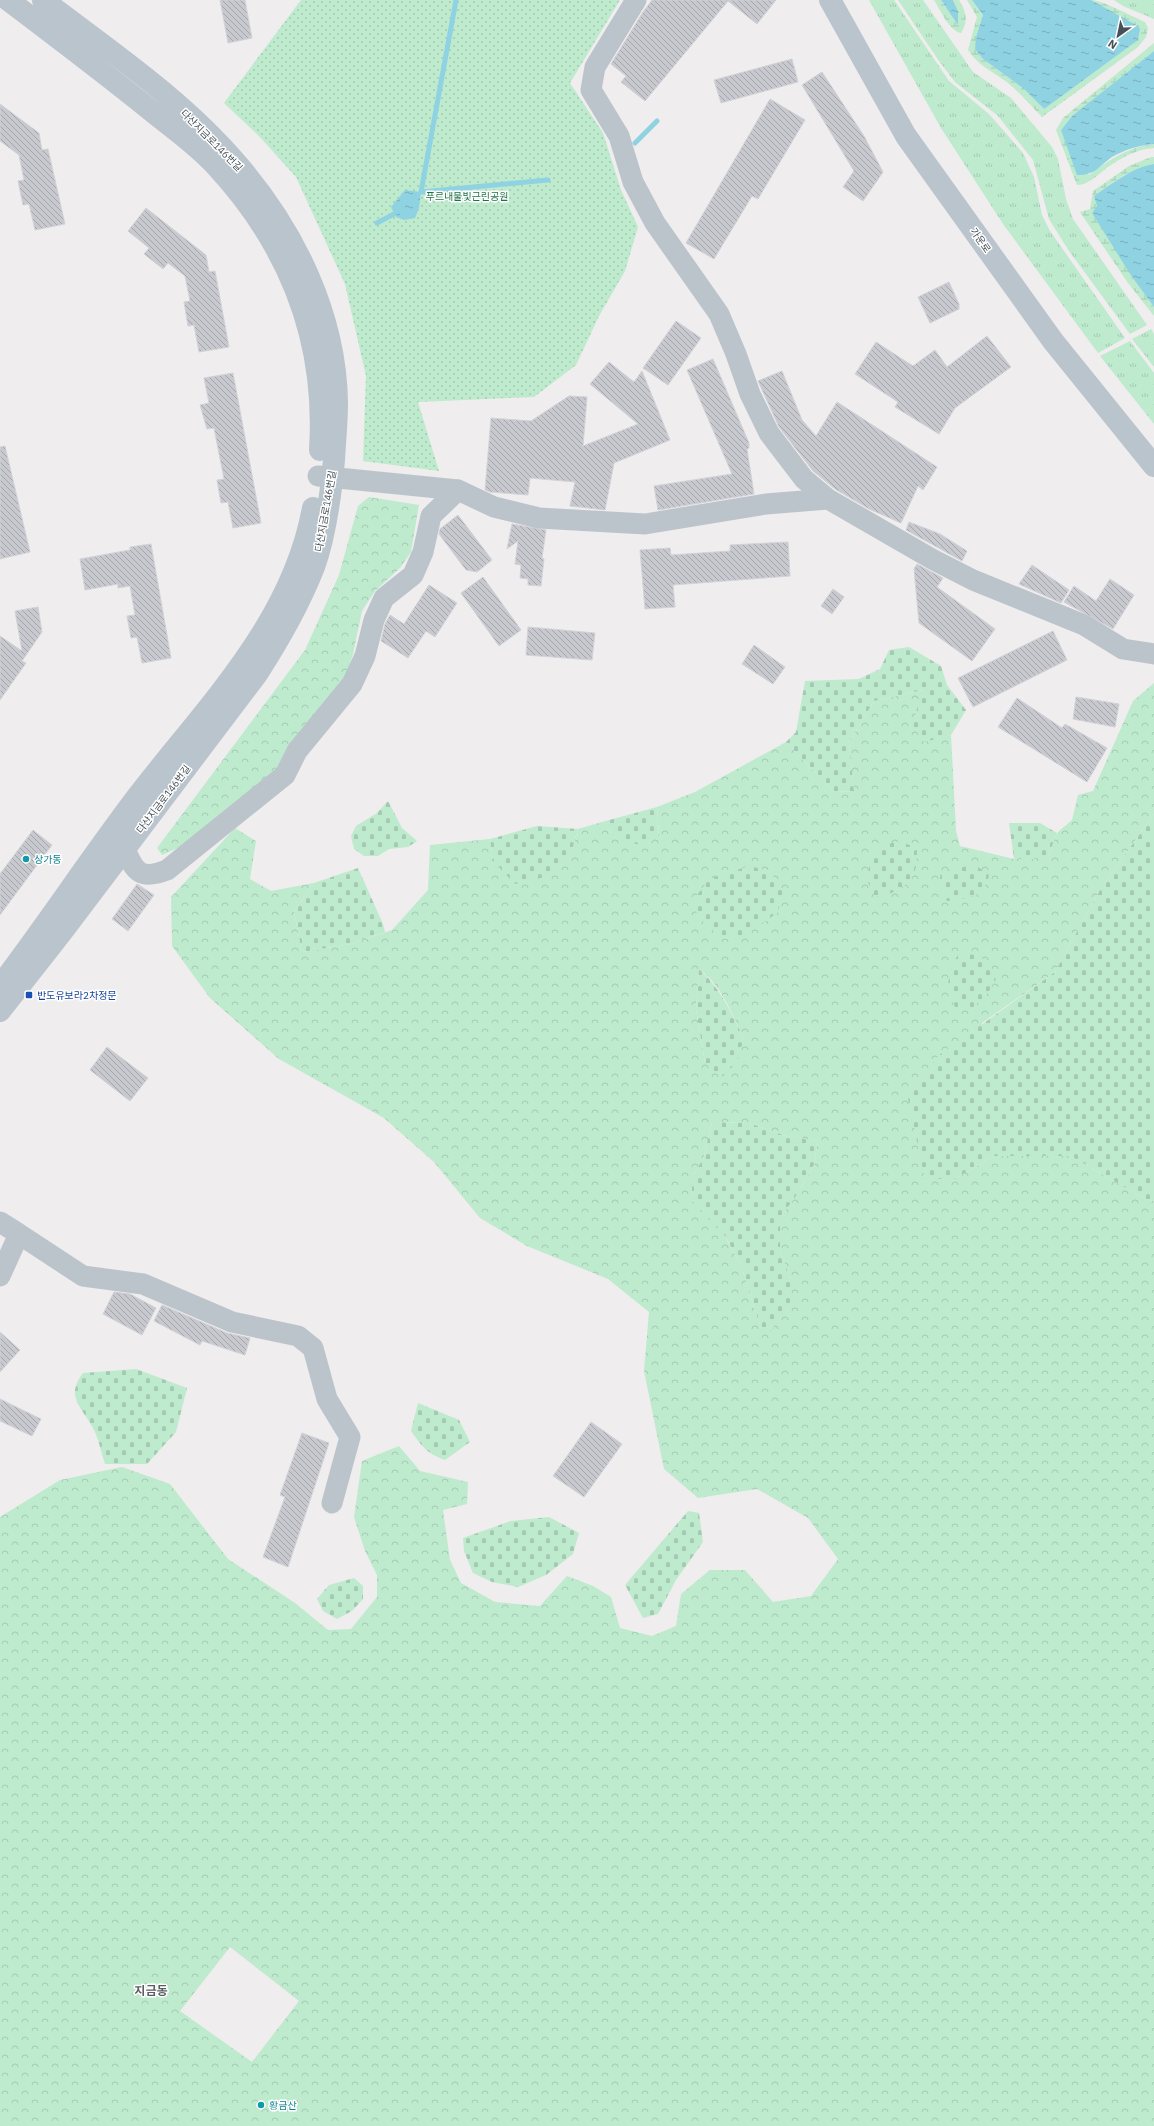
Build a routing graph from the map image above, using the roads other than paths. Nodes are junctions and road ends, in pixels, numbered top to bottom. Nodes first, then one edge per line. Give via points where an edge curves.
1 (8, 0) edge
2 (43, 0) edge
3 (636, 0) edge
4 (830, 0) edge
5 (1154, 466) edge
6 (325, 477) junction
7 (458, 490) junction
8 (828, 499) junction
9 (1154, 654) edge
10 (125, 849) junction
11 (0, 986) edge
12 (0, 1011) edge
13 (6, 1224) edge
14 (0, 1276) edge
15 (332, 1504) dead end

1 - 6 street, 다산지금로146번길 via 102,71 216,166 251,209 279,251 303,304 315,350
2 - 6 street, 다산지금로146번길 via 145,78 202,128 246,175 296,249 318,301 331,349 337,402
3 - 8 street via 595,66 591,90 619,136 633,182 655,223 719,314 750,394 769,433 804,479
4 - 5 street, 가운로 via 911,142 1053,341
6 - 7 street
6 - 10 street, 다산지금로146번길 via 314,565 279,641
6 - 11 street, 다산지금로146번길 via 299,559 264,632 242,664 133,802
7 - 8 street via 494,507 539,518 645,524 766,504
7 - 10 street via 431,516 423,552 413,575 384,598 374,620 365,656 352,684 297,751 285,775 167,870 152,876 140,872 133,868
8 - 9 street via 974,580 1084,625 1123,649
10 - 12 street, 다산지금로146번길
13 - 14 street via 14,1249
13 - 15 street via 83,1276 143,1284 232,1322 298,1336 313,1348 327,1400 350,1437

